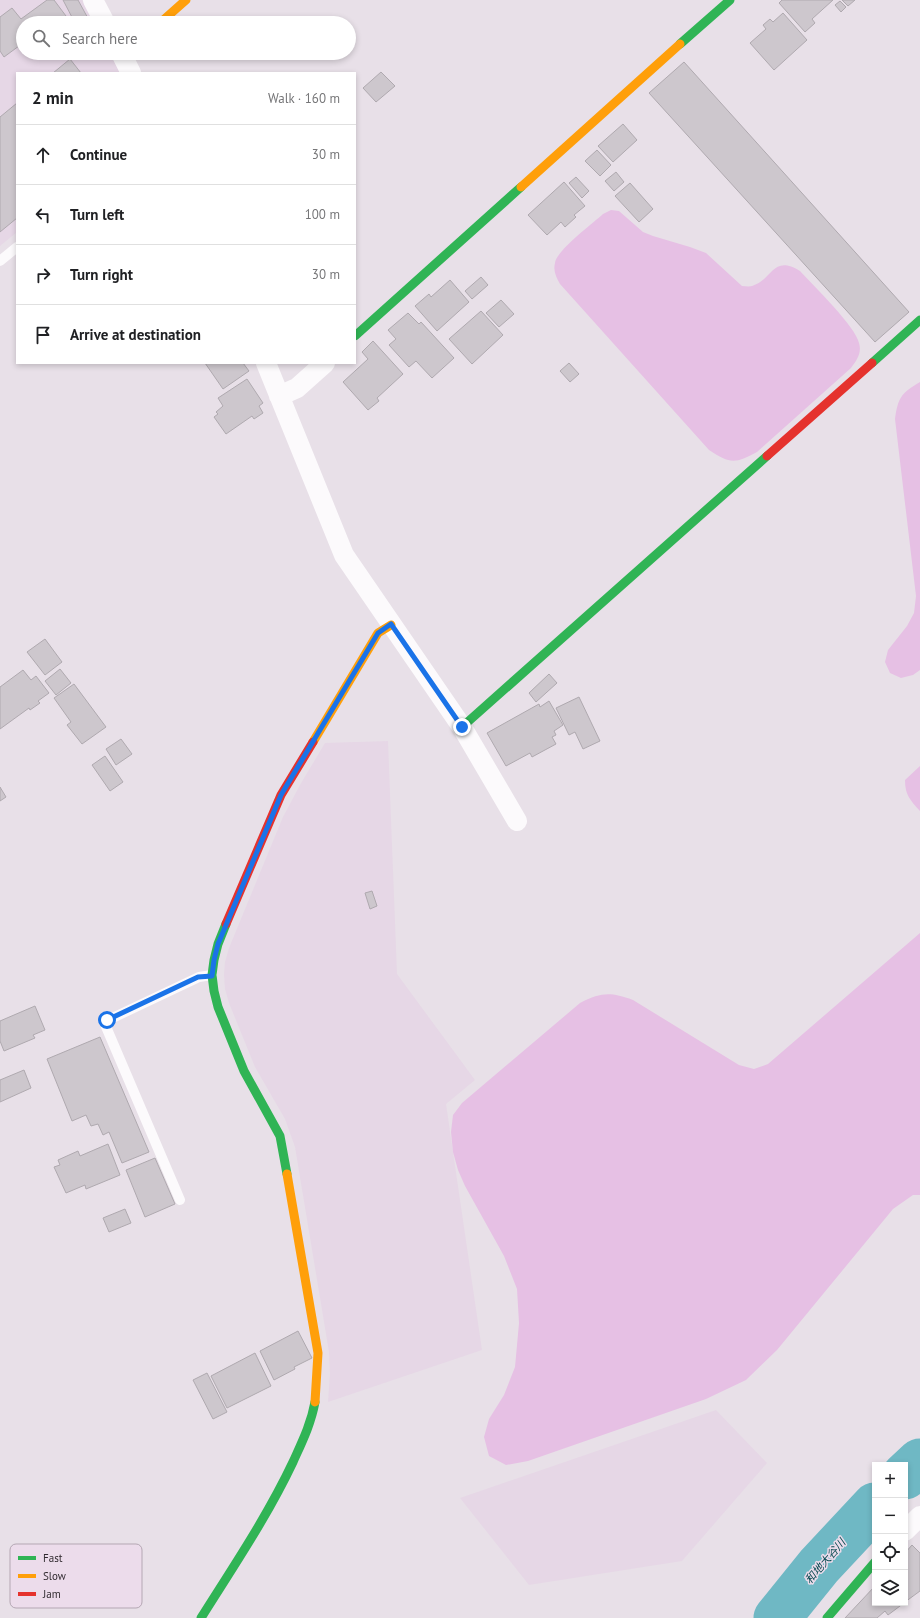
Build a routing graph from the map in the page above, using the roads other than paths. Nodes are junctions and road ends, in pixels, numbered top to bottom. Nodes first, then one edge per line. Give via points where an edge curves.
1 (93, 0) edge
2 (186, 0) edge
3 (730, 0) edge
4 (101, 16) edge
5 (168, 16) edge
6 (124, 60) edge
7 (130, 72) edge
8 (16, 248) edge
9 (0, 261) edge
10 (920, 320) edge
11 (356, 335) edge
12 (266, 364) edge
13 (324, 364) edge
14 (279, 396) junction
15 (391, 624) junction
16 (462, 727) junction
17 (517, 821) dead end
18 (212, 976) junction
19 (180, 1200) dead end
20 (920, 1516) edge
21 (908, 1527) edge
22 (872, 1566) edge
23 (201, 1618) edge
24 (827, 1618) edge

1 - 4 street
2 - 5 street
3 - 11 street
6 - 7 street
8 - 9 lane
10 - 16 street
12 - 14 street
13 - 14 street via 297,388
14 - 15 street via 344,555
15 - 16 street
15 - 18 street via 378,633 281,795 218,944
16 - 17 street
18 - 19 lane via 198,977 104,1022
18 - 23 street via 218,1007 244,1071 274,1124 283,1149 315,1332 318,1374 313,1414 298,1453 278,1493
20 - 21 street
22 - 24 street

